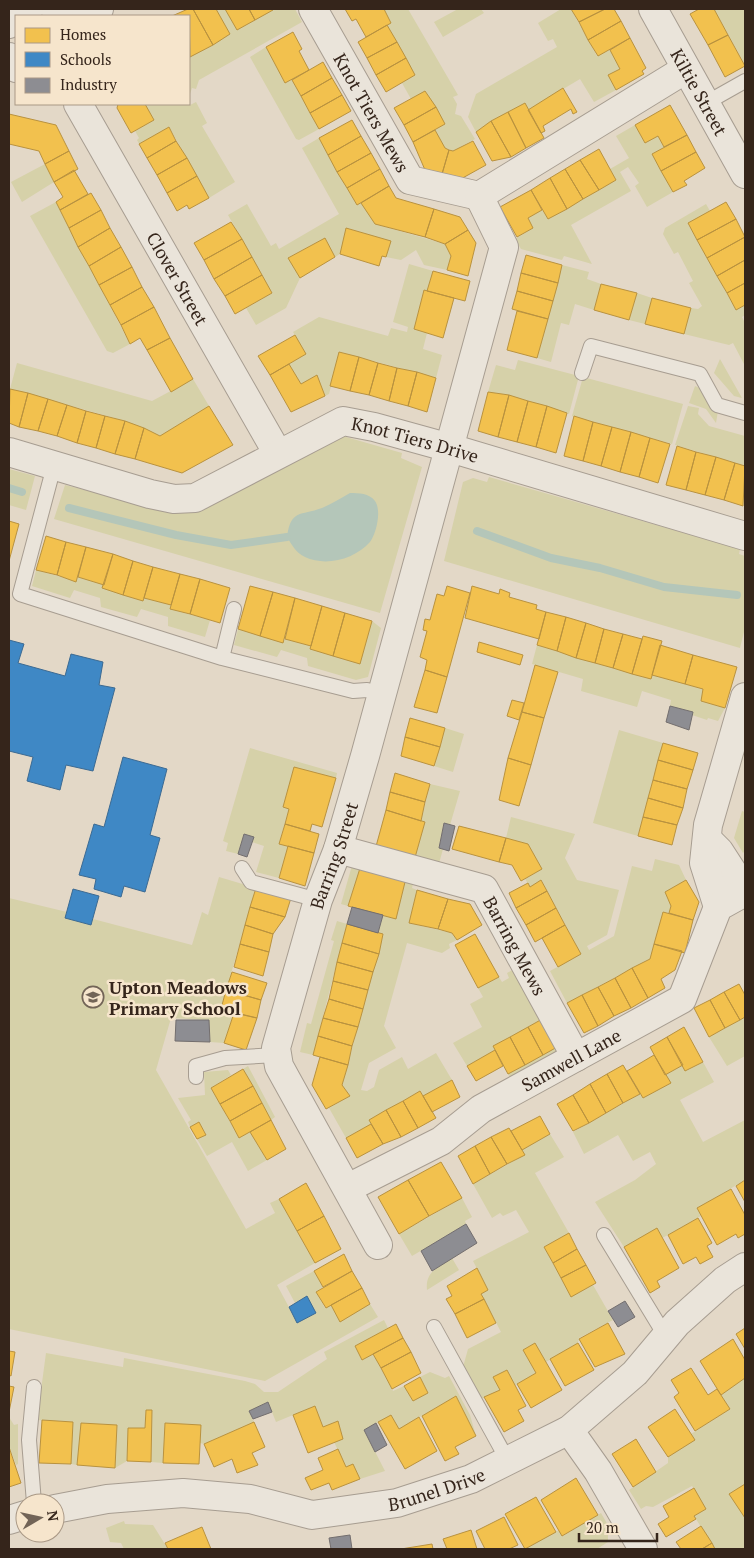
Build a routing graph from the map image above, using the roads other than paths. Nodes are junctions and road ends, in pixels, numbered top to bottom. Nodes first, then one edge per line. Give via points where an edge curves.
1 (99, 9) edge
2 (313, 9) edge
3 (653, 9) edge
4 (88, 15) edge
5 (686, 69) junction
6 (745, 80) edge
7 (706, 103) junction
8 (79, 105) edge
9 (745, 174) edge
10 (479, 196) junction
11 (582, 373) dead end
12 (745, 413) edge
13 (450, 448) junction
14 (9, 452) edge
15 (278, 454) junction
16 (54, 466) junction
17 (745, 536) edge
18 (234, 610) dead end
19 (222, 658) junction
20 (381, 694) junction
21 (745, 697) edge
22 (707, 839) junction
23 (338, 849) junction
24 (242, 868) dead end
25 (745, 892) edge
26 (318, 900) junction
27 (718, 907) junction
28 (277, 1055) junction
29 (576, 1057) junction
30 (196, 1077) dead end
31 (348, 1188) junction
32 (604, 1236) dead end
33 (378, 1245) dead end
34 (745, 1267) edge
35 (434, 1327) dead end
36 (666, 1336) junction
37 (34, 1387) dead end
38 (570, 1430) junction
39 (508, 1461) junction
40 (33, 1493) edge
41 (65, 1507) edge
42 (643, 1549) edge

1 - 4 street
2 - 10 street, Knot Tiers Mews via 410,180
3 - 5 street, Kiltie Street
5 - 7 street, Kiltie Street
5 - 10 street
6 - 7 lane
7 - 9 street, Kiltie Street
8 - 15 street, Clover Street
10 - 13 street via 504,247
11 - 12 lane via 591,346 700,374 717,405
13 - 15 street, Knot Tiers Drive via 343,422
13 - 17 street, Knot Tiers Drive
13 - 20 street, Barring Street
14 - 16 street, Knot Tiers Drive
15 - 16 street, Knot Tiers Drive via 195,498 174,499
16 - 19 lane via 20,594
18 - 19 lane
19 - 20 lane via 353,691
20 - 23 street, Barring Street
21 - 22 street via 708,825
22 - 25 street via 719,851
22 - 27 street via 704,863
23 - 26 street, Barring Street
23 - 29 street, Barring Mews via 484,889
24 - 26 lane via 251,882
25 - 27 street
26 - 28 street, Barring Street
27 - 29 street, Samwell Lane via 682,998
28 - 30 lane via 225,1058 196,1066
28 - 31 street via 304,1114
29 - 31 street, Samwell Lane via 481,1109 441,1141
31 - 33 street
32 - 36 lane
34 - 36 street, Brunel Drive via 724,1280
35 - 39 lane
36 - 38 street, Brunel Drive via 635,1373
37 - 40 lane via 28,1440
38 - 39 street, Brunel Drive
38 - 42 street via 598,1470
39 - 41 street, Brunel Drive via 470,1479 397,1503 312,1515 250,1499 182,1493 107,1499

